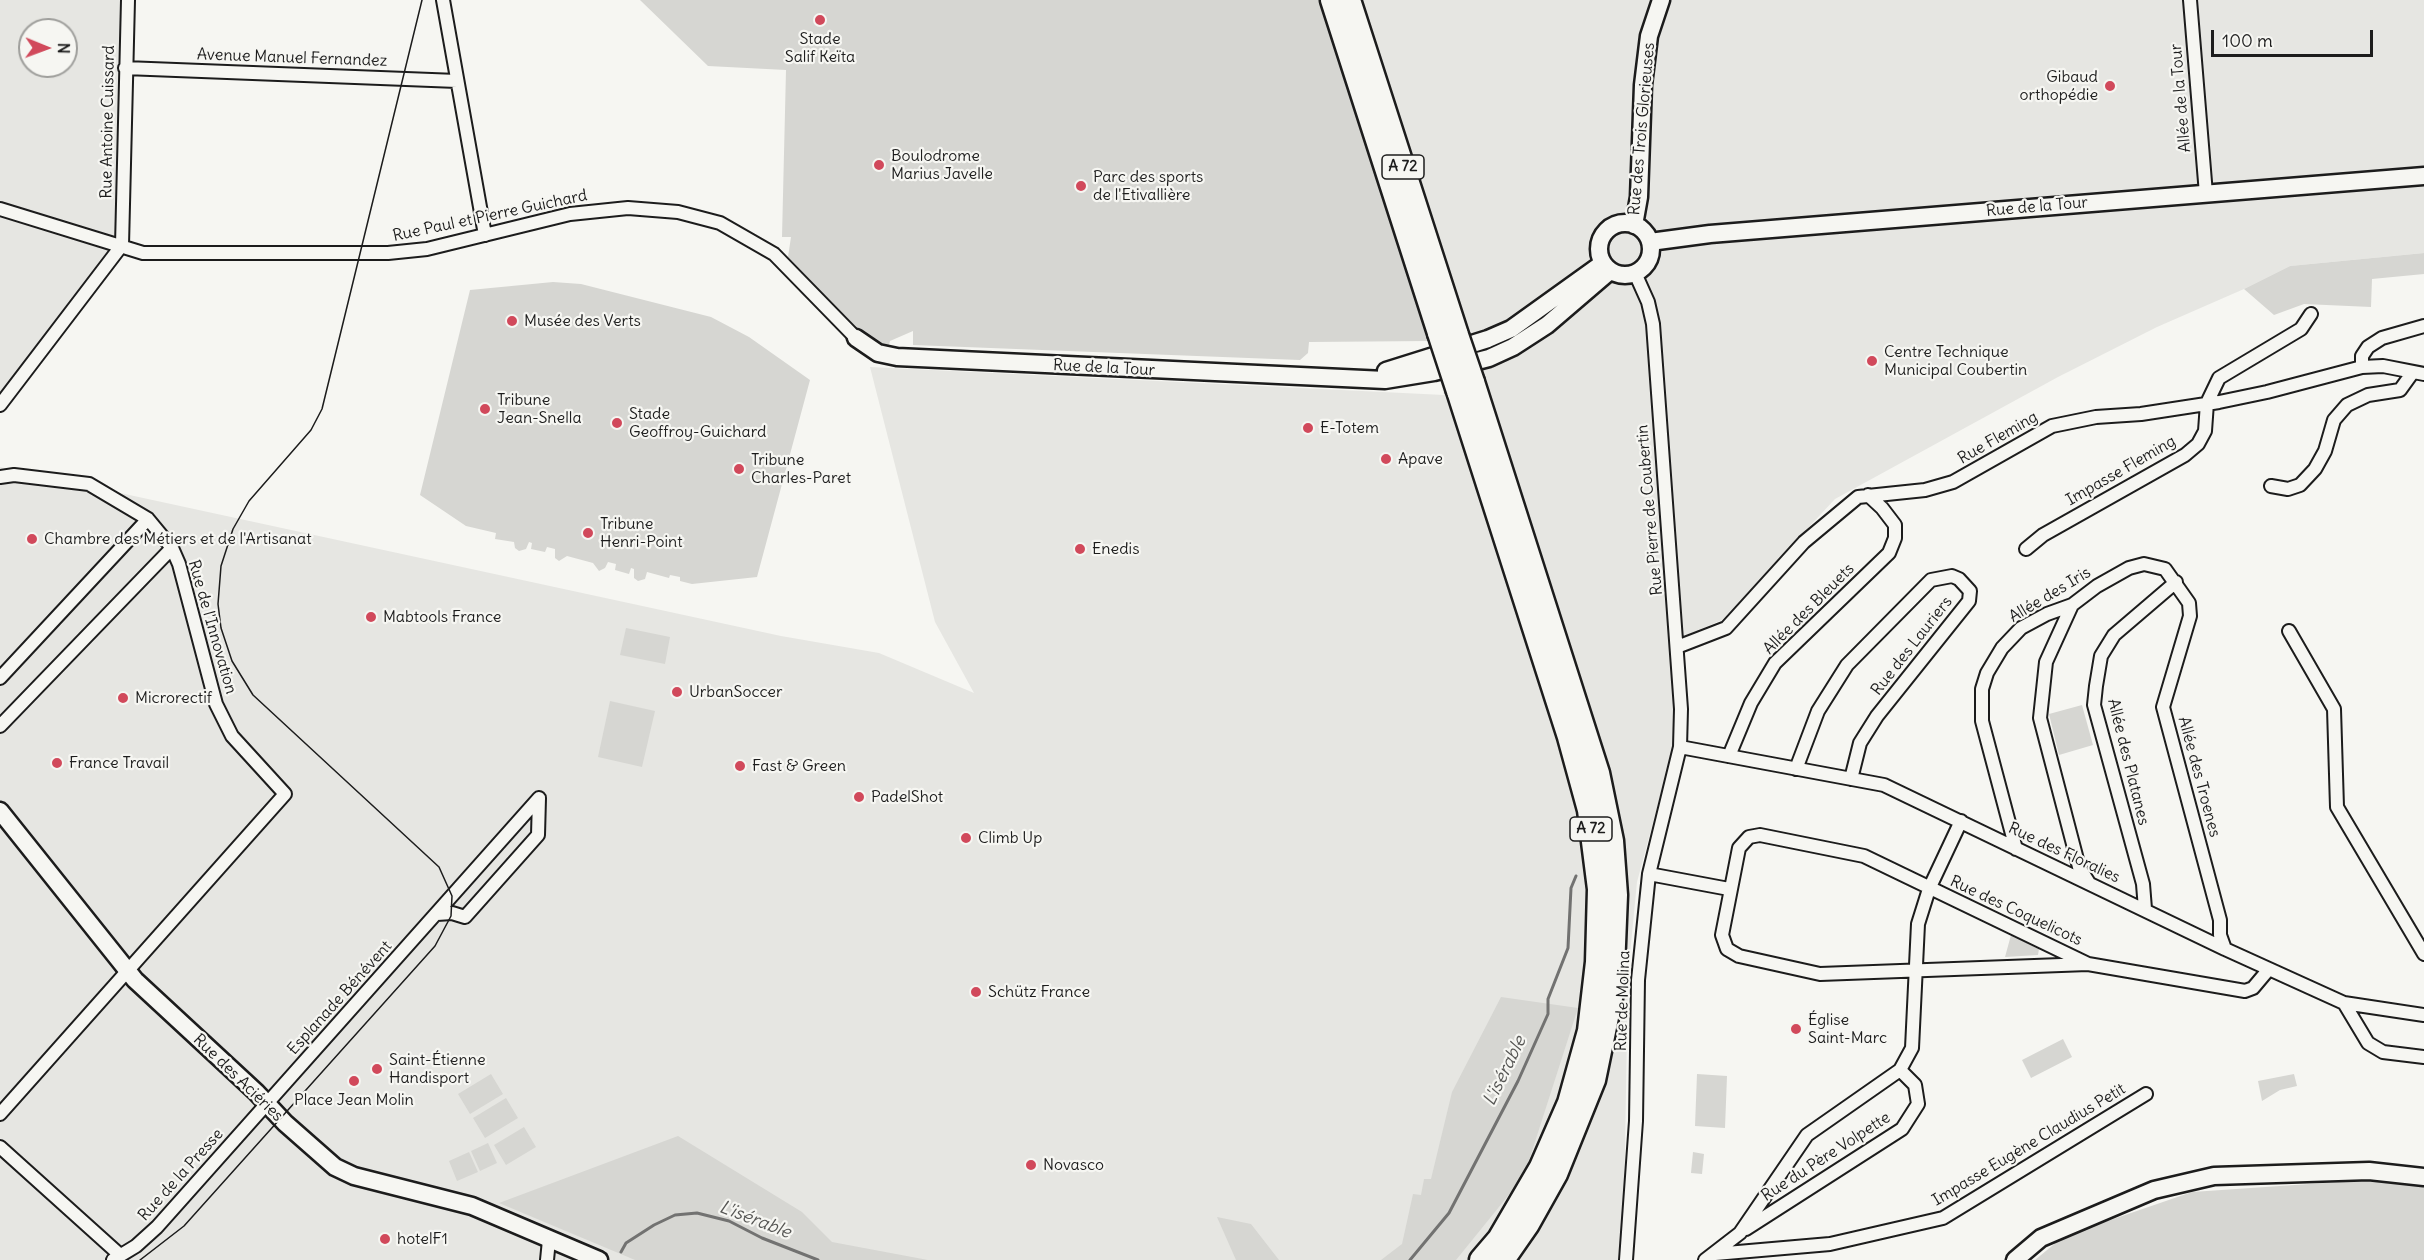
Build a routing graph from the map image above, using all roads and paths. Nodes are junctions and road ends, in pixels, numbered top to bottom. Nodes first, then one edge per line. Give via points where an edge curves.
1 (129, 0) edge
2 (443, 0) edge
3 (1332, 0) edge
4 (1349, 0) edge
5 (1661, 0) edge
6 (2190, 0) edge
7 (125, 68) junction
8 (457, 81) junction
9 (2424, 176) edge
10 (2206, 194) junction
11 (0, 209) edge
12 (1634, 225) junction
13 (485, 235) junction
14 (1650, 242) junction
15 (122, 245) junction
16 (1606, 267) junction
17 (1635, 273) junction
18 (2311, 314) dead end
19 (2424, 326) edge
20 (1448, 334) junction
21 (856, 338) joint
22 (2362, 367) junction
23 (2418, 373) edge
24 (1465, 386) junction
25 (2207, 403) junction
26 (0, 405) edge
27 (0, 477) edge
28 (2271, 486) dead end
29 (1868, 495) junction
30 (148, 519) junction
31 (172, 548) junction
32 (2026, 549) dead end
33 (2176, 582) junction
34 (2072, 605) junction
35 (2289, 631) dead end
36 (1677, 647) junction
37 (0, 678) edge
38 (0, 726) edge
39 (1680, 747) junction
40 (1730, 756) junction
41 (1796, 769) junction
42 (1851, 778) junction
43 (0, 811) edge
44 (1961, 821) junction
45 (2016, 849) junction
46 (1649, 874) junction
47 (2089, 883) junction
48 (1729, 889) junction
49 (1929, 890) junction
50 (2145, 909) junction
51 (437, 914) junction
52 (2225, 949) junction
53 (2424, 954) edge
54 (2088, 963) junction
55 (1915, 968) junction
56 (2270, 969) junction
57 (128, 972) junction
58 (2344, 1003) junction
59 (2424, 1015) edge
60 (2424, 1057) edge
61 (1899, 1070) junction
62 (2146, 1094) dead end
63 (267, 1104) junction
64 (0, 1114) edge
65 (0, 1147) edge
66 (2424, 1177) edge
67 (1740, 1233) junction
68 (549, 1240) junction
69 (1710, 1257) edge
70 (116, 1258) edge
71 (595, 1259) edge
72 (547, 1260) edge
73 (1481, 1260) edge
74 (1503, 1260) edge
75 (1626, 1260) edge
76 (2016, 1260) edge

1 - 7 street, Rue Antoine Cuissard
2 - 8 street
3 - 20 highway, A 72
4 - 20 highway, A 72
5 - 12 street, Rue des Trois Glorieuses via 1648,46
6 - 10 street, Allée de la Tour
7 - 8 street, Avenue Manuel Fernandez
7 - 15 street, Rue Antoine Cuissard
8 - 13 street
9 - 10 street, Rue de la Tour
10 - 14 street, Rue de la Tour
11 - 15 street, Rue Paul et Pierre Guichard
12 - 14 street
12 - 16 street via 1620,224 1607,230 1599,244
13 - 15 street, Rue Paul et Pierre Guichard via 388,254 143,253
13 - 21 street, Rue Paul et Pierre Guichard via 570,214 604,210 628,208 699,217 720,223 774,254
14 - 17 street via 1650,257 1642,270
15 - 26 street
16 - 17 street via 1619,275
16 - 21 street, Rue de la Tour via 1511,329 1356,379 897,357 879,353
17 - 36 street, Rue Pierre de Coubertin via 1653,324
18 - 25 street via 2301,329 2219,378
19 - 22 street via 2382,338 2368,347 2362,356
20 - 24 highway, A 72, bridge
22 - 23 street, Rue Fleming via 2383,366
22 - 25 street, Rue Fleming
23 - 28 street via 2400,390 2367,395 2347,405 2334,420 2315,469 2300,485 2288,489
24 - 73 highway, A 72 via 1589,810 1599,889 1597,962 1589,1030 1569,1103 1541,1167 1499,1239
24 - 74 highway, A 72 via 1598,773 1612,841 1616,895 1612,993 1594,1080 1556,1174
25 - 29 street, Rue Fleming via 2052,426 1953,482 1906,493
25 - 32 street, Impasse Fleming via 2205,431 2185,455 2043,535
27 - 30 street, Rue de l'Innovation via 14,475 89,484
29 - 36 street, Rue Fleming via 1858,498 1804,542 1726,628
29 - 40 street, Allée des Bleuets via 1895,525 1889,553 1775,663 1751,703
30 - 31 street, Rue de l'Innovation
30 - 37 street
31 - 38 street
31 - 57 street, Rue de l'Innovation via 186,584 216,704 232,736 285,794
33 - 34 street, Allée des Iris via 2165,569 2144,564 2105,581
33 - 50 street, Allée des Platanes via 2114,635 2101,657 2095,695 2098,724 2143,884
33 - 52 street, Allée des Troenes via 2189,603 2190,616 2163,707
34 - 45 street, Allée des Iris via 2021,628 2002,648 1982,689 1982,721
34 - 47 street via 2046,663 2040,718 2079,867
35 - 53 street via 2334,709 2337,807
36 - 39 street, Rue Pierre de Coubertin
39 - 40 street, Rue des Floralies
39 - 46 street, Rue de Molina
40 - 41 street, Rue des Floralies
41 - 42 street, Rue des Floralies
41 - 42 street, Rue des Lauriers via 1818,711 1846,665 1931,580 1952,576 1959,579 1970,591 1969,601 1877,716 1860,743
42 - 44 street, Rue des Floralies via 1884,785
43 - 57 street, Rue des Aciéries
44 - 45 street, Rue des Floralies
44 - 49 street, Rue du Père Volpette
45 - 47 street, Rue des Floralies
46 - 48 street
46 - 75 street, Rue de Molina via 1638,980 1636,1121
47 - 50 street, Rue des Floralies
48 - 49 street, Rue des Coquelicots via 1739,848 1749,837 1760,834 1864,856
48 - 55 street, Rue des Coquelicots via 1722,935 1731,953 1820,974
49 - 54 street, Rue des Coquelicots
49 - 55 street, Rue du Père Volpette via 1918,924
50 - 52 street, Rue des Floralies
51 - 51 street, Esplanade Bénévent via 537,800 539,798 538,835 465,918
51 - 63 street, Esplanade Bénévent
52 - 56 street, Rue des Floralies
54 - 55 street, Rue des Coquelicots
54 - 56 street, Rue des Coquelicots via 2245,991 2253,988
55 - 61 street, Rue du Père Volpette via 1912,1048
56 - 58 street, Rue des Floralies
57 - 63 street, Rue des Aciéries
57 - 64 street
58 - 59 street, Rue des Floralies
58 - 60 street via 2368,1043 2383,1052
61 - 67 street, Rue du Père Volpette via 1807,1135
61 - 67 street, Rue du Père Volpette via 1915,1085 1918,1104 1902,1129
62 - 69 street, Impasse Eugène Claudius Petit via 1943,1218 1830,1244
63 - 68 street, Rue des Aciéries via 345,1172 472,1206
63 - 70 street, Rue de la Presse via 146,1238
65 - 70 street
66 - 76 street via 2369,1172 2214,1176 2154,1191 2040,1238
67 - 69 street, Rue du Père Volpette
68 - 71 street, Rue des Aciéries
68 - 72 street

